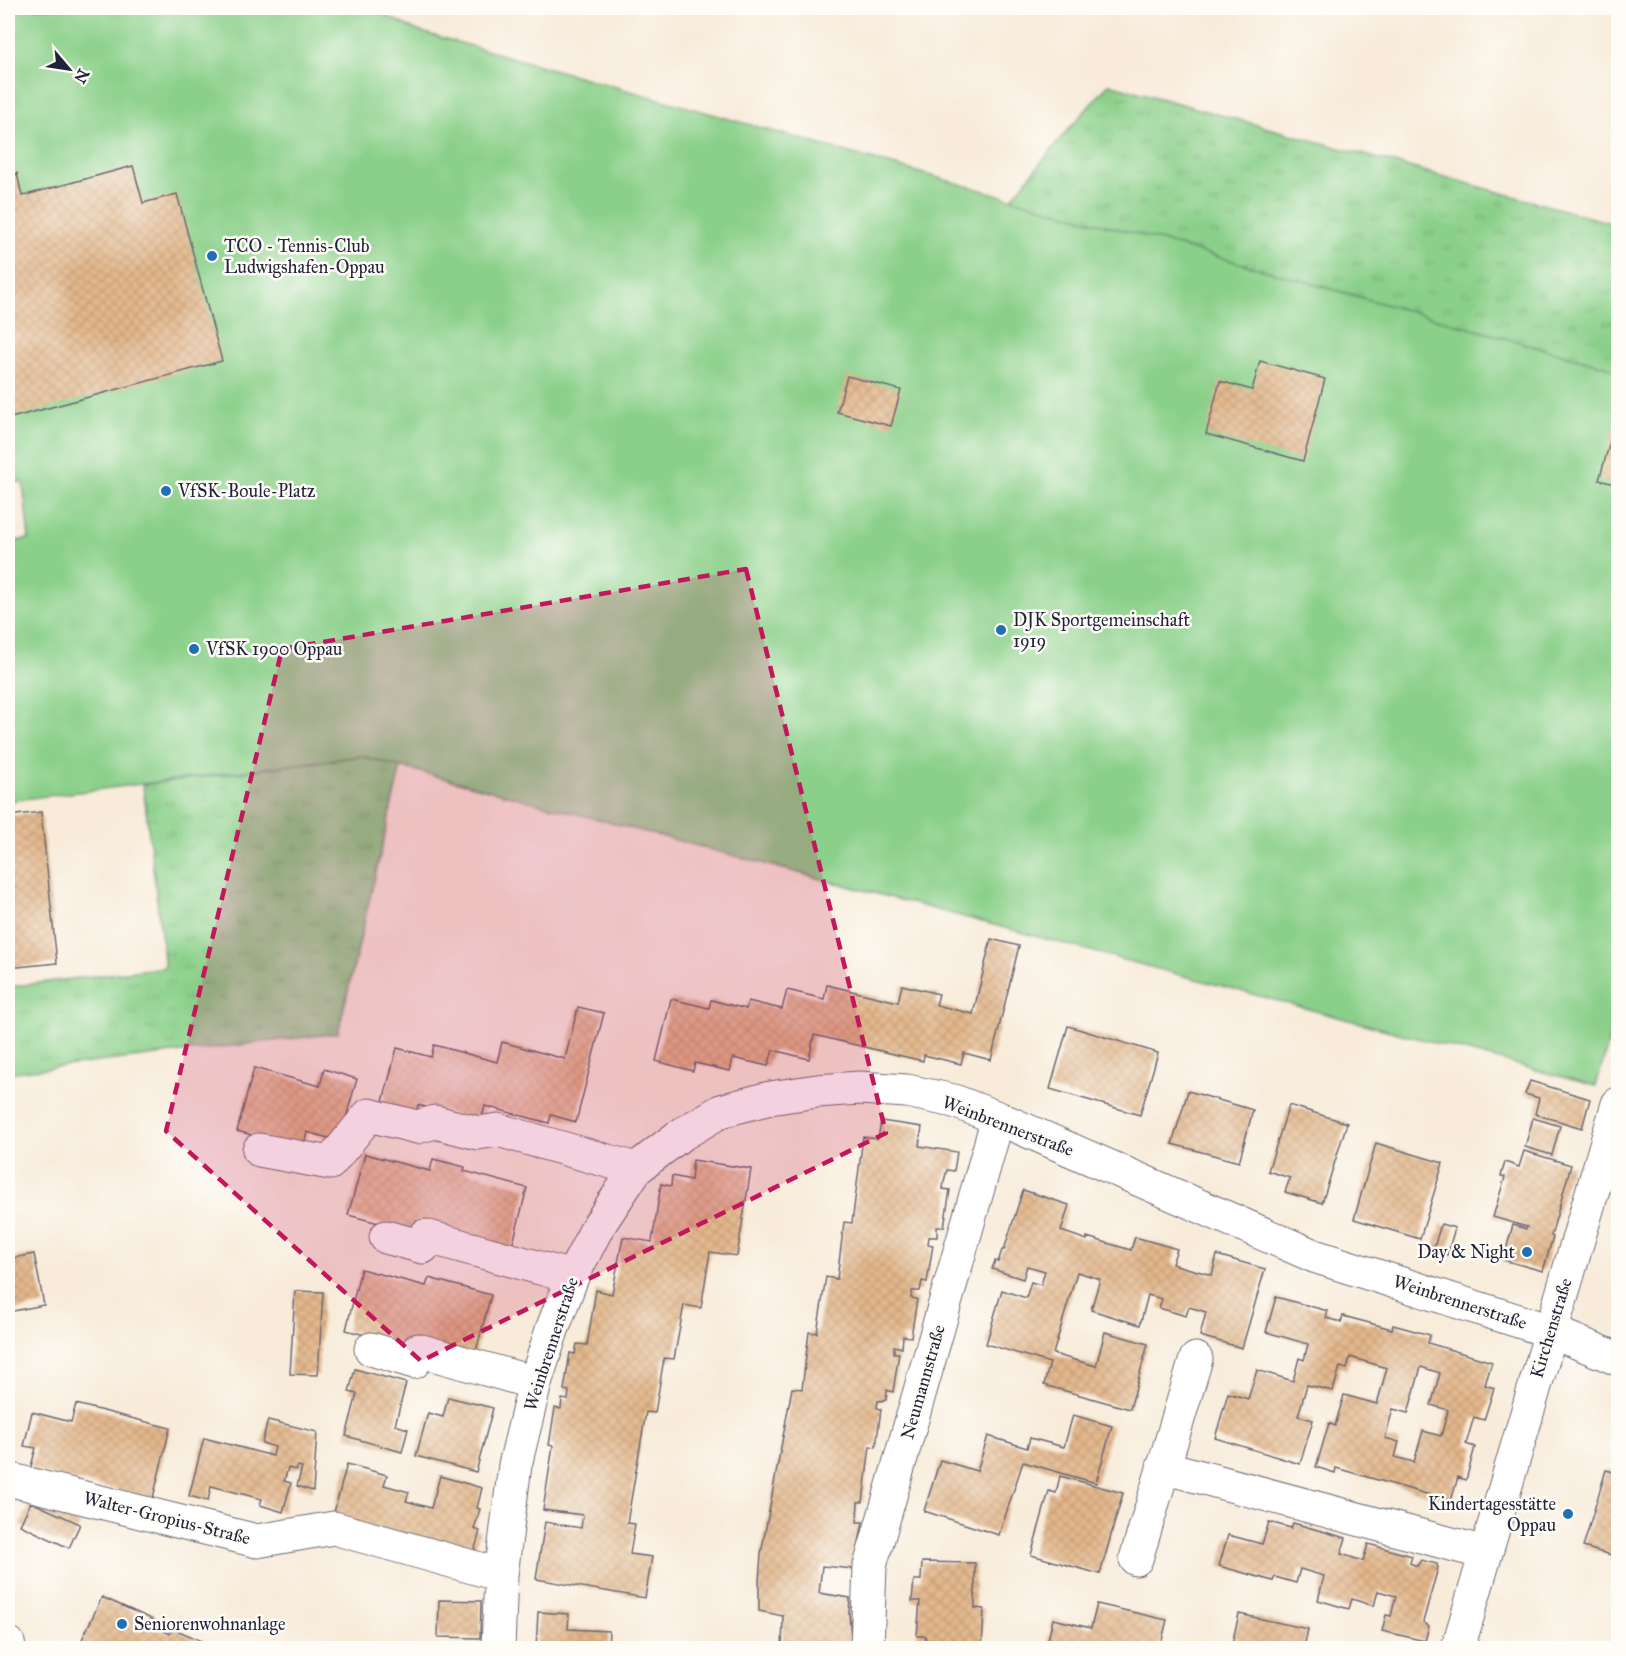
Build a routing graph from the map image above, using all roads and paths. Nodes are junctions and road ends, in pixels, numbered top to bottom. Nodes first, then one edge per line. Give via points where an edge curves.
1 (1618, 1104) edge
2 (998, 1118) junction
3 (259, 1150) dead end
4 (636, 1169) junction
5 (386, 1237) dead end
6 (572, 1277) junction
7 (1550, 1332) junction
8 (371, 1349) dead end
9 (1196, 1359) dead end
10 (1618, 1359) edge
11 (536, 1383) junction
12 (1163, 1467) junction
13 (8, 1479) edge
14 (1485, 1553) junction
15 (1136, 1559) dead end
16 (501, 1575) junction
17 (8, 1643) edge
18 (9, 1648) edge
19 (498, 1648) edge
20 (867, 1648) edge
21 (1458, 1648) edge

1 - 7 street, Kirchenstraße
2 - 4 street, Weinbrennerstraße via 954,1101 907,1091 818,1091 721,1111 679,1136
2 - 7 street, Weinbrennerstraße via 1314,1256
2 - 20 street, Neumannstraße via 870,1566
3 - 4 street via 330,1163 369,1115 417,1127 435,1122 478,1133 498,1130
4 - 6 street, Weinbrennerstraße via 597,1228
5 - 6 street via 423,1247 425,1236
6 - 11 street, Weinbrennerstraße
7 - 10 street, Weinbrennerstraße
7 - 14 street, Kirchenstraße
8 - 11 street via 414,1362 418,1350
9 - 12 street
11 - 16 street, Weinbrennerstraße via 515,1465
12 - 14 street
12 - 15 street
13 - 16 street, Walter-Gropius-Straße via 257,1540 334,1528
14 - 21 street, Kirchenstraße
16 - 19 street, Weinbrennerstraße
17 - 18 street

